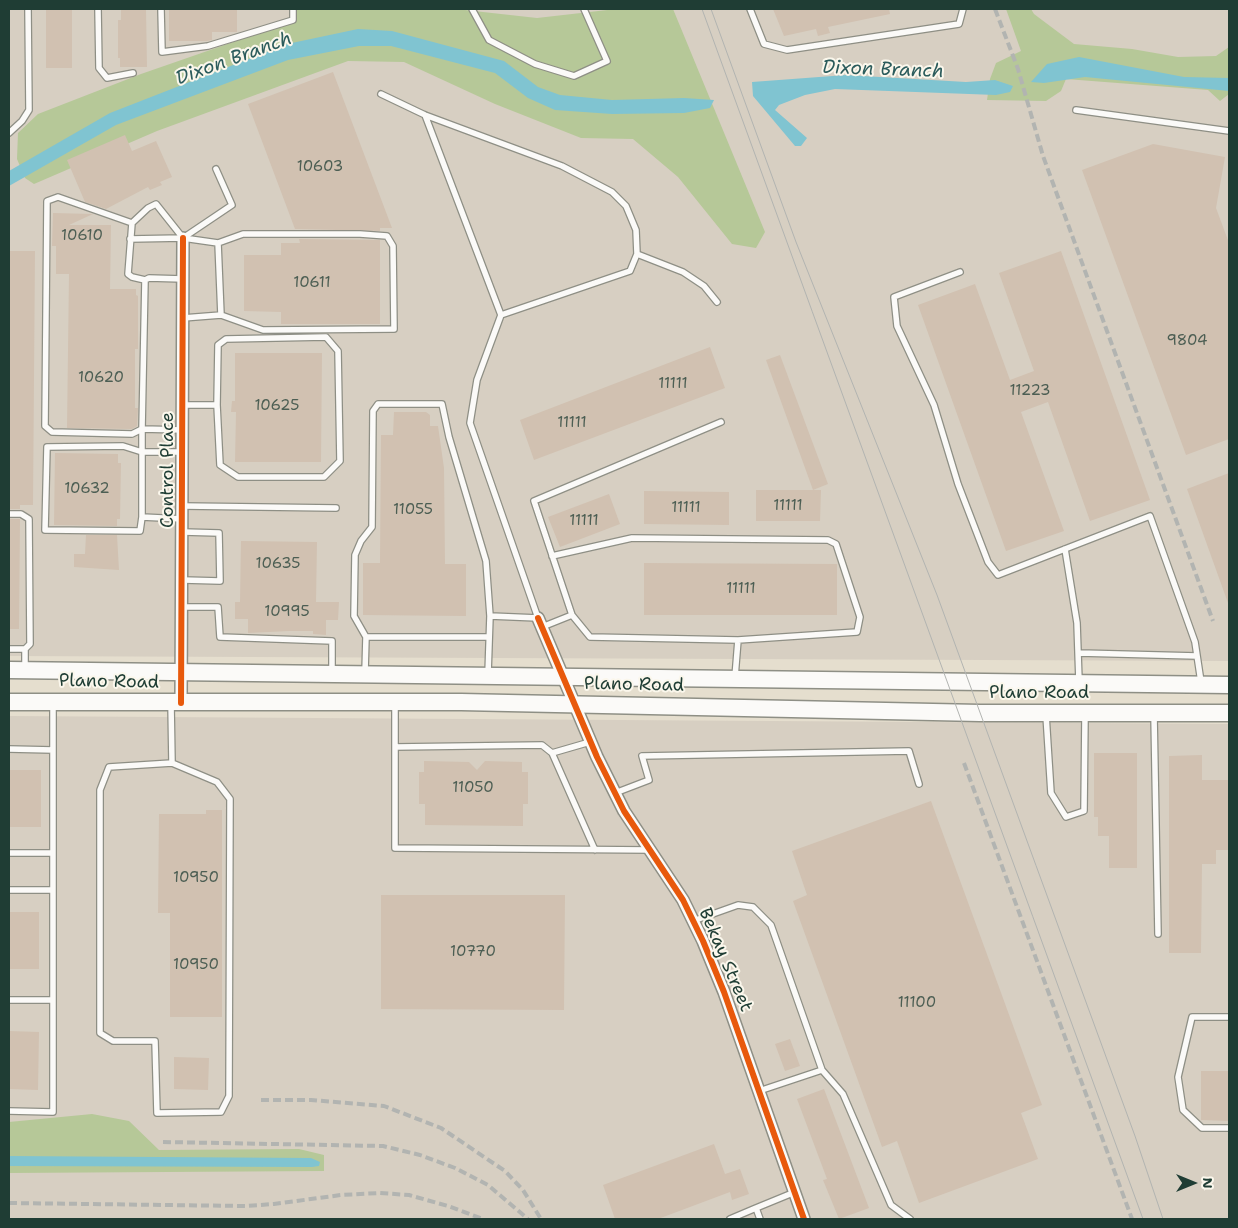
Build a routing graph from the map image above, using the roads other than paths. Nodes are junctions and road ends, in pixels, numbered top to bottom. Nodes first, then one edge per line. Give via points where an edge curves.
1 (28, 9) edge
2 (98, 9) edge
3 (161, 9) edge
4 (293, 9) edge
5 (472, 9) edge
6 (584, 9) edge
7 (750, 9) edge
8 (963, 9) edge
9 (133, 73) dead end
10 (381, 94) dead end
11 (1076, 110) dead end
12 (425, 114) junction
13 (1229, 131) edge
14 (9, 133) edge
15 (216, 168) dead end
16 (132, 223) junction
17 (183, 238) junction
18 (130, 239) junction
19 (218, 243) junction
20 (637, 254) junction
21 (960, 272) dead end
22 (183, 279) junction
23 (145, 280) junction
24 (717, 302) dead end
25 (221, 315) junction
26 (501, 315) junction
27 (183, 318) junction
28 (183, 405) junction
29 (217, 405) junction
30 (721, 422) dead end
31 (142, 429) junction
32 (183, 430) junction
33 (142, 452) junction
34 (183, 452) junction
35 (183, 506) junction
36 (336, 508) dead end
37 (9, 514) edge
38 (142, 517) junction
39 (183, 519) junction
40 (183, 532) junction
41 (1065, 549) junction
42 (552, 556) junction
43 (183, 580) junction
44 (182, 607) junction
45 (572, 615) junction
46 (490, 616) junction
47 (540, 622) junction
48 (366, 637) junction
49 (489, 637) junction
50 (738, 640) junction
51 (9, 649) edge
52 (25, 649) junction
53 (1079, 653) junction
54 (1197, 656) junction
55 (17, 670) edge
56 (182, 671) junction
57 (332, 674) junction
58 (365, 674) junction
59 (488, 676) junction
60 (563, 677) junction
61 (735, 680) junction
62 (1079, 683) junction
63 (1201, 684) junction
64 (1229, 685) edge
65 (53, 701) junction
66 (9, 702) edge
67 (176, 702) junction
68 (395, 702) junction
69 (575, 704) junction
70 (1046, 713) junction
71 (1085, 713) junction
72 (1154, 713) junction
73 (1229, 713) edge
74 (590, 742) junction
75 (395, 747) junction
76 (9, 749) edge
77 (53, 750) junction
78 (552, 753) junction
79 (172, 763) junction
80 (919, 784) dead end
81 (615, 793) junction
82 (595, 850) junction
83 (651, 850) junction
84 (9, 853) edge
85 (53, 853) junction
86 (9, 890) edge
87 (53, 890) junction
88 (693, 921) junction
89 (1158, 934) dead end
90 (9, 1000) edge
91 (53, 1000) junction
92 (1229, 1017) edge
93 (822, 1070) junction
94 (759, 1092) junction
95 (9, 1111) edge
96 (1229, 1128) edge
97 (795, 1192) junction
98 (756, 1208) junction
99 (730, 1219) edge
100 (760, 1219) edge
101 (804, 1219) edge
102 (910, 1219) edge

1 - 14 lane via 29,110
2 - 9 lane via 99,68 107,78
3 - 4 lane via 162,52 208,46 293,20
5 - 6 lane via 490,40 535,64 574,76 607,62
7 - 8 lane via 764,44 786,50 959,24
10 - 12 lane
11 - 13 lane
12 - 20 lane via 562,166 612,192 626,206 636,230
12 - 26 lane
15 - 17 lane via 232,205
16 - 17 lane via 156,204
16 - 18 lane
16 - 31 lane via 58,197 47,201 45,426 52,432 132,434
17 - 18 lane
17 - 19 lane
17 - 22 street, Control Place
18 - 23 lane via 128,274
19 - 25 lane
19 - 25 lane via 243,234 360,234 387,236 393,246 394,329 263,330
20 - 24 lane via 682,272 704,286
20 - 26 lane via 630,271
21 - 41 lane via 894,297 897,326 934,405 958,484 988,562 998,575
22 - 23 lane
22 - 27 street, Control Place
23 - 31 lane
25 - 27 lane
26 - 47 lane via 477,380 470,423
27 - 28 street, Control Place
28 - 29 lane
28 - 32 street, Control Place
29 - 29 lane via 218,345 226,339 326,338 338,351 340,461 324,476 238,478 220,465
30 - 42 lane via 534,501
31 - 32 lane
31 - 33 lane
32 - 34 street, Control Place
33 - 34 lane
33 - 38 lane
33 - 38 lane via 122,446 47,447 45,530 140,531
34 - 35 street, Control Place
35 - 36 lane
35 - 39 street, Control Place
37 - 52 lane via 21,514 29,519 30,644
38 - 39 lane
39 - 40 street, Control Place
40 - 43 street, Control Place
40 - 43 lane via 219,533 220,581
41 - 53 lane
41 - 54 lane via 1150,516 1195,642
42 - 45 lane
42 - 50 lane via 632,538 828,540 836,544 860,617 857,632
43 - 44 street, Control Place
44 - 56 street, Control Place
44 - 57 lane via 218,607 220,637 332,641
45 - 47 lane
45 - 50 lane via 590,637
46 - 47 lane
46 - 48 lane via 486,561 442,404 378,404 373,411 372,527 355,555 354,616
46 - 49 lane
47 - 60 street, Bekay Street
48 - 49 lane
48 - 58 lane
49 - 59 lane
50 - 61 lane
51 - 52 lane
52 - 55 lane
53 - 54 lane
53 - 62 lane
54 - 63 lane
55 - 56 main road, Plano Road
56 - 57 main road, Plano Road
56 - 67 street, Control Place
57 - 58 main road, Plano Road
58 - 59 main road, Plano Road
59 - 60 main road, Plano Road
60 - 61 main road, Plano Road
60 - 69 street, Bekay Street
61 - 62 main road, Plano Road
62 - 63 main road, Plano Road
63 - 64 main road, Plano Road
65 - 66 main road, Plano Road
65 - 67 main road, Plano Road
65 - 77 lane
67 - 68 main road, Plano Road
67 - 79 lane
68 - 69 main road, Plano Road
68 - 75 lane
69 - 70 main road, Plano Road
69 - 74 street, Bekay Street
70 - 71 main road, Plano Road
70 - 71 lane via 1051,793 1066,817 1084,811
71 - 72 main road, Plano Road
72 - 73 main road, Plano Road
72 - 89 lane
74 - 78 lane
74 - 81 street, Bekay Street
75 - 78 lane via 542,745
75 - 82 lane via 395,848
76 - 77 lane
77 - 85 lane
78 - 82 lane
79 - 79 lane via 109,767 100,790 100,1033 113,1041 155,1041 156,1113 221,1112 229,1096 230,799 217,782
80 - 81 lane via 909,751 642,756 649,780
81 - 83 street, Bekay Street
82 - 83 lane
83 - 88 street, Bekay Street
84 - 85 lane
85 - 87 lane
86 - 87 lane
87 - 91 lane
88 - 93 lane via 738,905 753,907 771,926
88 - 94 street, Bekay Street via 724,992
90 - 91 lane
91 - 95 lane via 53,1112
92 - 96 lane via 1192,1017 1178,1077 1183,1110 1202,1128
93 - 94 lane
93 - 102 lane via 843,1094 891,1205
94 - 97 street, Bekay Street
97 - 98 lane
97 - 101 street, Bekay Street
98 - 99 lane
98 - 100 lane

